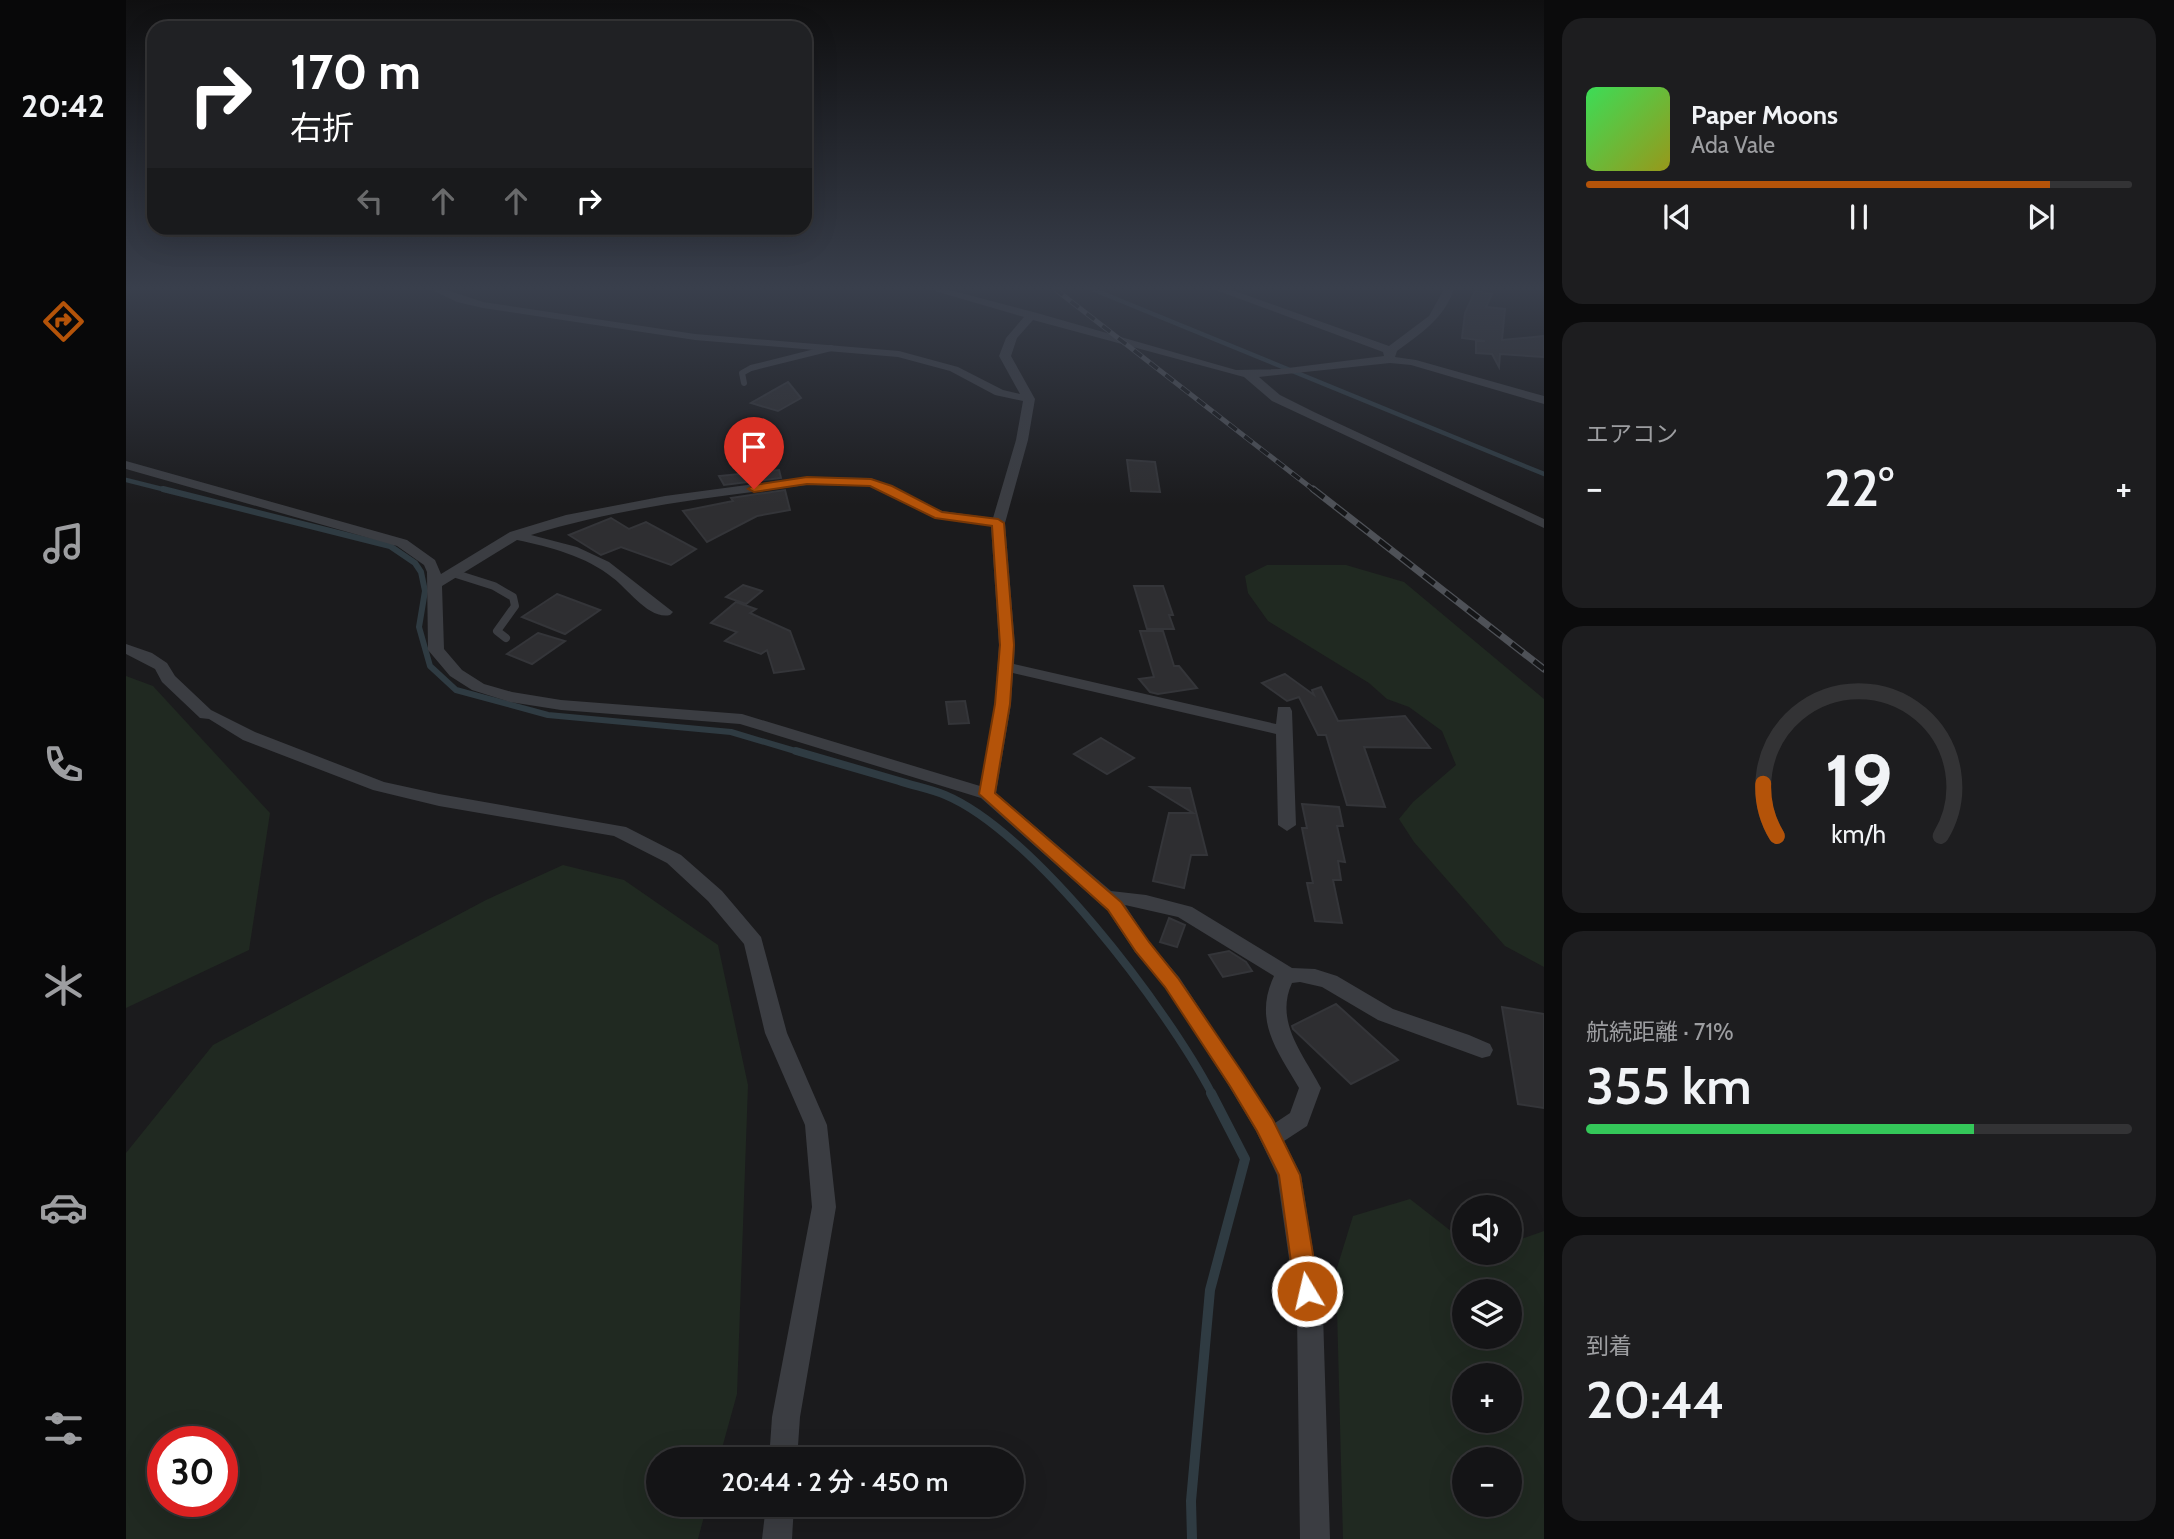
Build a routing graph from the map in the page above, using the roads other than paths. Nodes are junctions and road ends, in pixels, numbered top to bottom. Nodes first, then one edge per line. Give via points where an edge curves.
1 (780, 361) edge
2 (926, 361) edge
3 (1008, 361) edge
4 (1193, 361) edge
5 (1353, 361) edge
6 (1408, 361) edge
7 (1248, 374) junction
8 (744, 383) dead end
9 (1029, 398) junction
10 (1544, 400) edge
11 (126, 465) edge
12 (998, 523) junction
13 (1544, 524) edge
14 (516, 535) junction
15 (453, 573) junction
16 (436, 583) junction
17 (665, 612) dead end
18 (506, 638) dead end
19 (126, 649) edge
20 (1006, 667) junction
21 (1284, 712) dead end
22 (1283, 731) junction
23 (987, 794) junction
24 (1287, 825) dead end
25 (1106, 898) junction
26 (1289, 976) junction
27 (1482, 1050) dead end
28 (1271, 1137) junction
29 (784, 1447) edge
30 (779, 1517) edge
31 (777, 1539) edge
32 (1315, 1539) edge

1 - 8 lane via 742,373
2 - 9 street via 961,372 999,393
3 - 9 street
4 - 7 street
5 - 7 street
6 - 10 street
7 - 13 street via 1276,398
9 - 12 street
11 - 16 street via 402,543 430,563
12 - 14 street via 939,515 871,482 807,481 666,500 571,518
12 - 20 street
14 - 15 street
14 - 17 street via 606,565 645,601
15 - 16 street
15 - 18 lane via 513,597 515,606 497,631
16 - 23 street via 436,650 456,673 478,687 561,705 743,719
19 - 29 street via 161,666 168,679 206,714 249,736 379,786 619,831 674,859 715,896 754,942 776,1033 816,1125 824,1207
20 - 22 street
20 - 23 street
21 - 22 street
22 - 24 street
23 - 25 street
25 - 26 street via 1129,898 1185,912
25 - 28 street via 1172,982
26 - 27 street via 1318,978 1399,1020 1459,1037
26 - 28 street via 1277,989 1273,1016 1310,1088 1300,1119
28 - 32 street via 1289,1175 1310,1314
30 - 31 street

